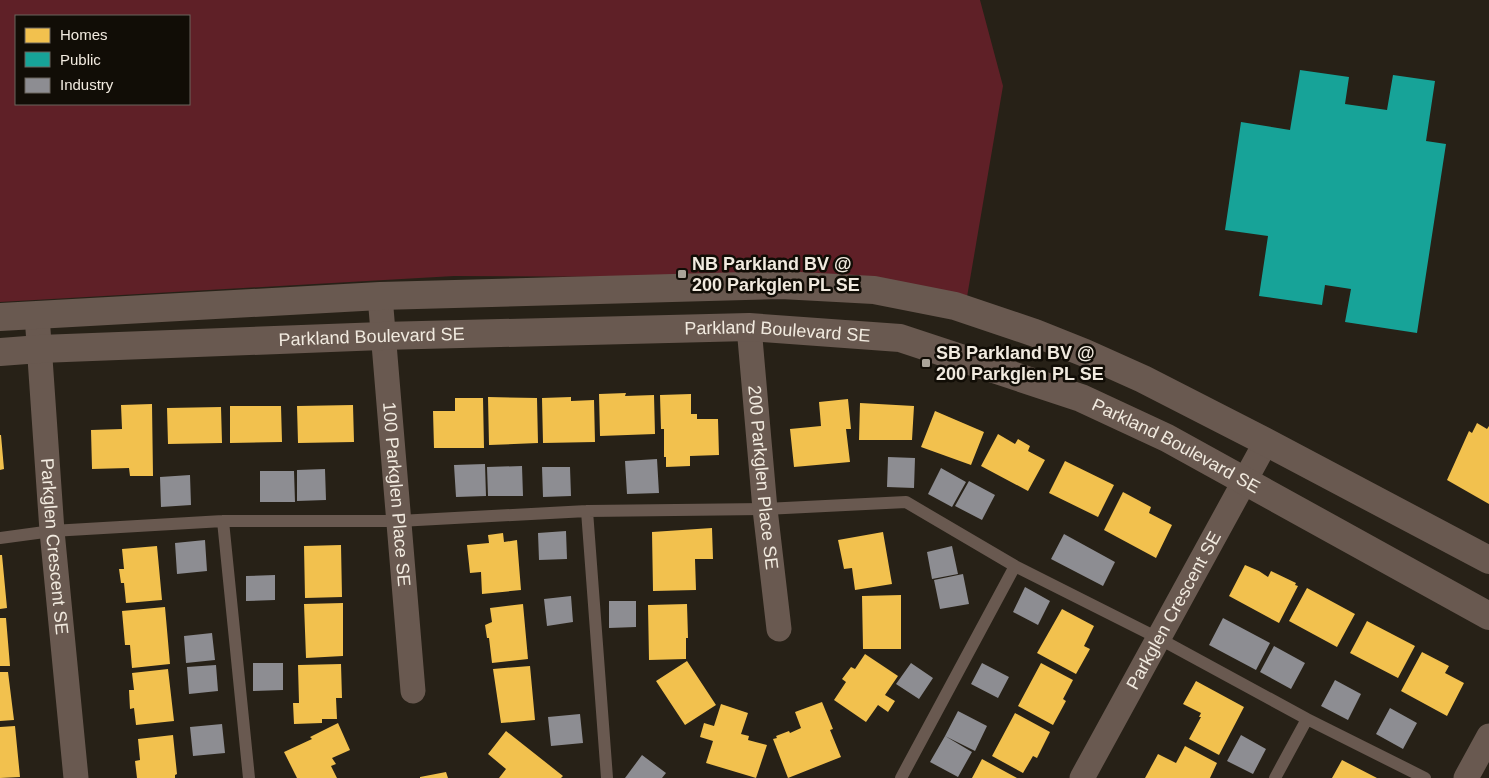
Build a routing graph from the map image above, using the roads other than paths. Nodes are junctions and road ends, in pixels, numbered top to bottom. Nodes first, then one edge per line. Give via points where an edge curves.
1 (380, 296) junction
2 (38, 314) junction
3 (0, 317) edge
4 (749, 327) junction
5 (382, 336) junction
6 (40, 349) junction
7 (0, 352) edge
8 (1266, 442) junction
9 (1246, 480) junction
10 (764, 509) junction
11 (587, 511) junction
12 (223, 521) junction
13 (399, 521) junction
14 (52, 531) junction
15 (0, 538) edge
16 (1489, 560) edge
17 (1015, 566) junction
18 (1489, 616) edge
19 (779, 628) dead end
20 (1158, 638) junction
21 (413, 691) dead end
22 (1307, 719) junction
23 (1489, 736) edge
24 (76, 778) edge
25 (249, 778) edge
26 (607, 778) edge
27 (901, 778) edge
28 (1082, 778) edge
29 (1275, 778) edge
30 (1425, 778) edge
31 (1466, 778) edge

1 - 2 street
1 - 5 street, 100 Parkglen Place SE
1 - 8 street via 781,285 874,290 955,306 1044,336 1142,378
2 - 3 street
2 - 6 street, Parkglen Crescent SE
4 - 5 street, Parkland Boulevard SE
4 - 9 street, Parkland Boulevard SE via 900,338 1081,398
4 - 10 street, 200 Parkglen Place SE
5 - 6 street, Parkland Boulevard SE
5 - 13 street, 100 Parkglen Place SE
6 - 7 street, Parkland Boulevard SE
6 - 14 street, Parkglen Crescent SE
8 - 9 street, Parkglen Crescent SE
8 - 16 street
9 - 18 street, Parkland Boulevard SE
9 - 20 street, Parkglen Crescent SE
10 - 11 lane
10 - 17 lane via 906,502
10 - 19 street, 200 Parkglen Place SE
11 - 13 lane
11 - 26 lane
12 - 13 lane
12 - 14 lane
12 - 25 lane
13 - 21 street, 100 Parkglen Place SE
14 - 15 lane
14 - 24 street, Parkglen Crescent SE
17 - 20 lane
17 - 27 lane
20 - 22 lane
20 - 28 street, Parkglen Crescent SE
22 - 29 lane
22 - 30 lane
23 - 31 street

